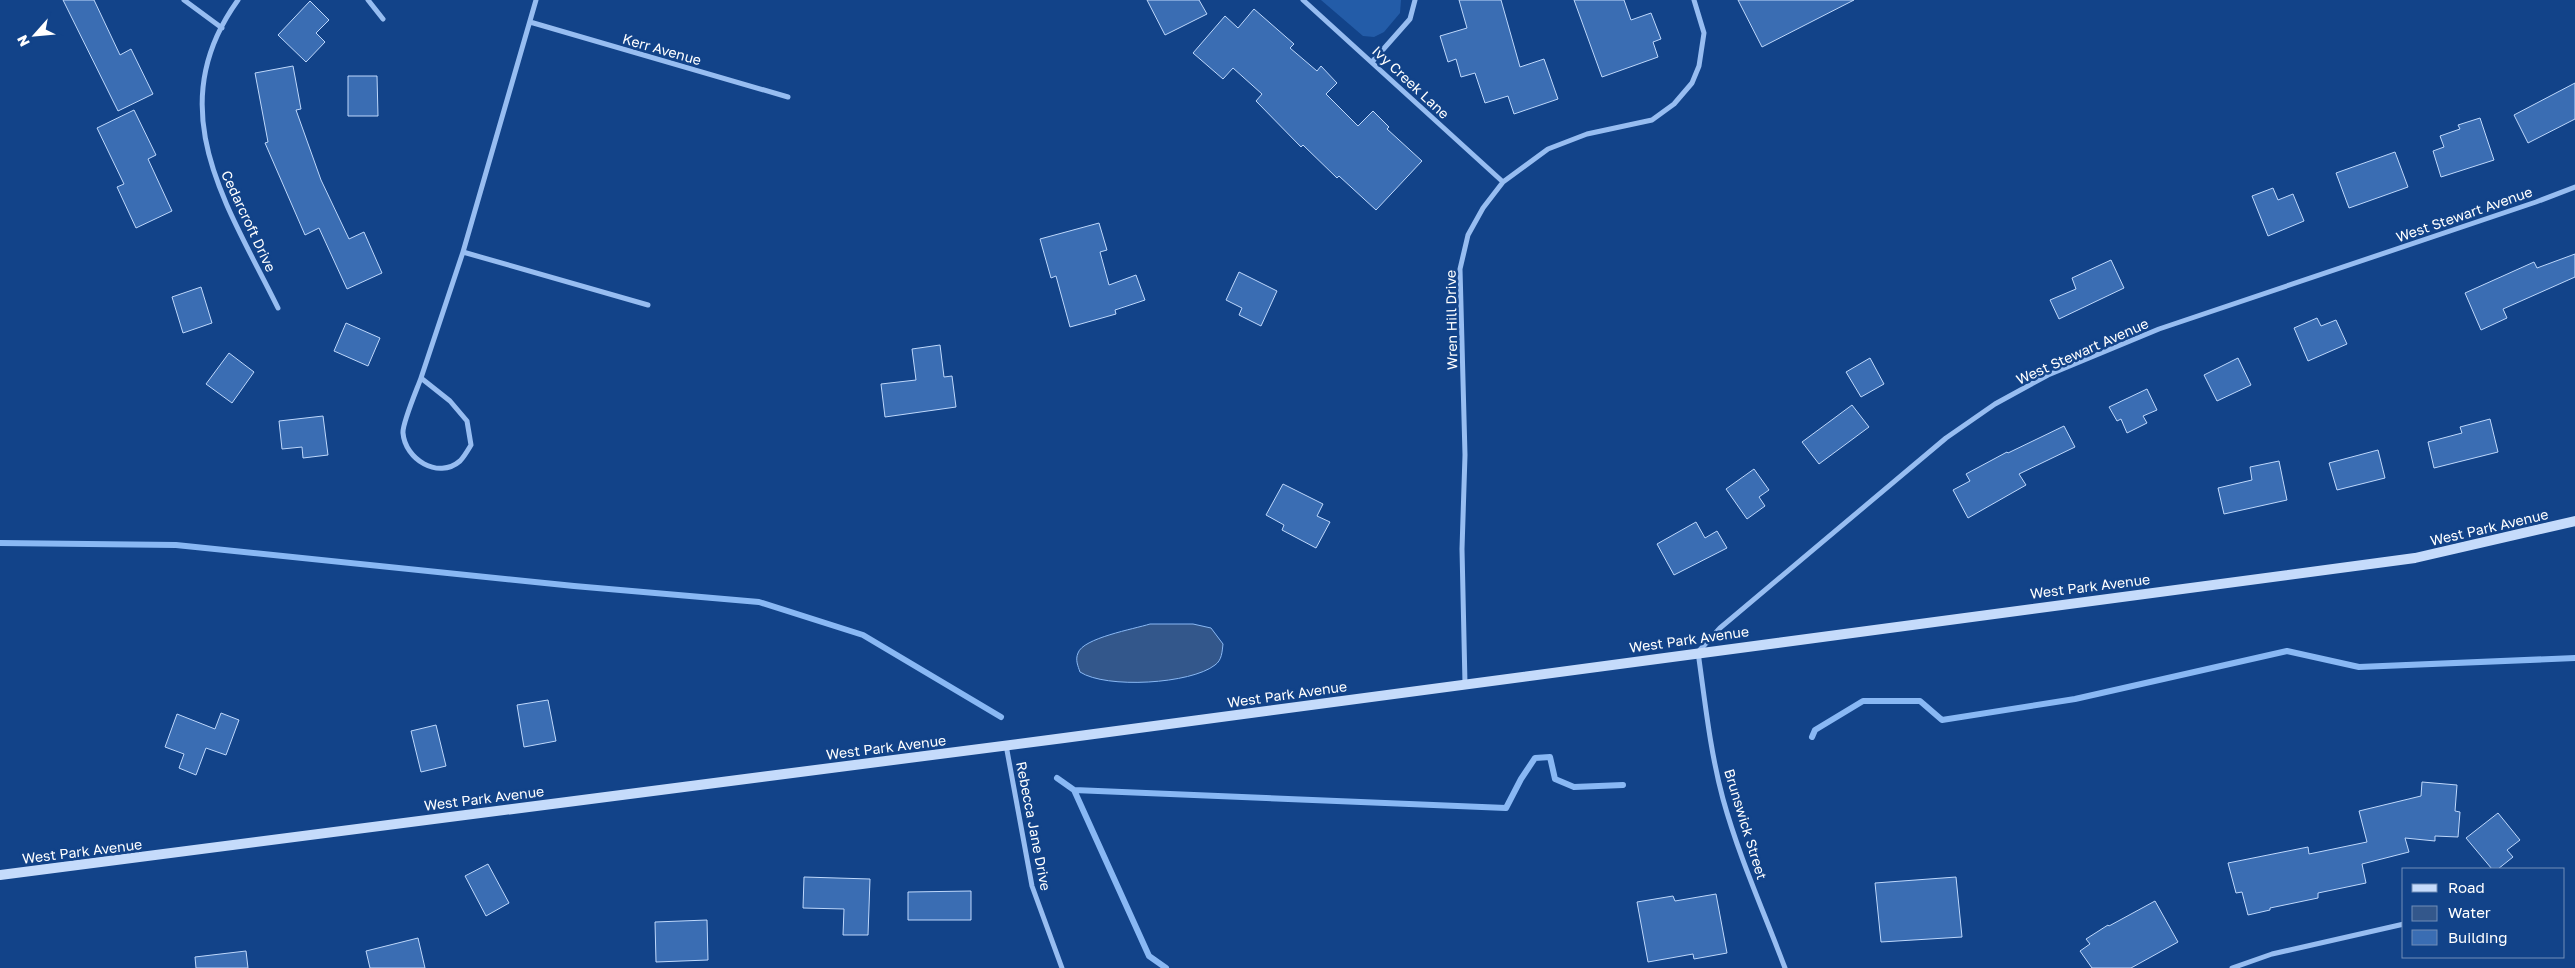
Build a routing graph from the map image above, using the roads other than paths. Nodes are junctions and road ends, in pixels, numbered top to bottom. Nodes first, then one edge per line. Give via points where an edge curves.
1 (184, 0) edge
2 (238, 0) edge
3 (368, 0) edge
4 (536, 0) edge
5 (1304, 0) edge
6 (1415, 0) edge
7 (1694, 0) edge
8 (383, 19) dead end
9 (530, 22) junction
10 (222, 28) junction
11 (1372, 62) junction
12 (788, 97) dead end
13 (1502, 182) junction
14 (2575, 187) edge
15 (463, 252) junction
16 (648, 305) dead end
17 (278, 308) dead end
18 (421, 378) junction
19 (2575, 521) edge
20 (1698, 652) junction
21 (1465, 684) junction
22 (1006, 744) junction
23 (0, 875) edge
24 (2402, 924) edge
25 (1062, 968) edge
26 (1785, 968) edge
27 (2232, 968) edge

1 - 10 street
2 - 10 street, Cedarcroft Drive
3 - 8 street
4 - 9 street
5 - 11 street, Ivy Creek Lane
6 - 11 street via 1410,20
7 - 13 street, Wren Hill Drive via 1704,32 1699,66 1692,83 1674,104 1652,120 1587,134 1548,150
9 - 12 street, Kerr Avenue
9 - 15 street
10 - 17 street, Cedarcroft Drive via 203,84 202,129 214,177
11 - 13 street, Ivy Creek Lane
13 - 21 street, Wren Hill Drive via 1468,235 1460,269 1465,455 1462,549
14 - 20 street, West Stewart Avenue via 2159,329 2048,375 1995,404 1946,438 1720,628
15 - 16 street
15 - 18 street
18 - 18 street via 403,432 408,450 421,463 439,469 460,461 471,445 467,421 450,401
19 - 20 main road, West Park Avenue via 2415,558
20 - 21 main road, West Park Avenue
20 - 26 street, Brunswick Street via 1710,739 1723,799
21 - 22 main road, West Park Avenue
22 - 23 main road, West Park Avenue
22 - 25 street, Rebecca Jane Drive via 1032,886
24 - 27 street via 2272,954

